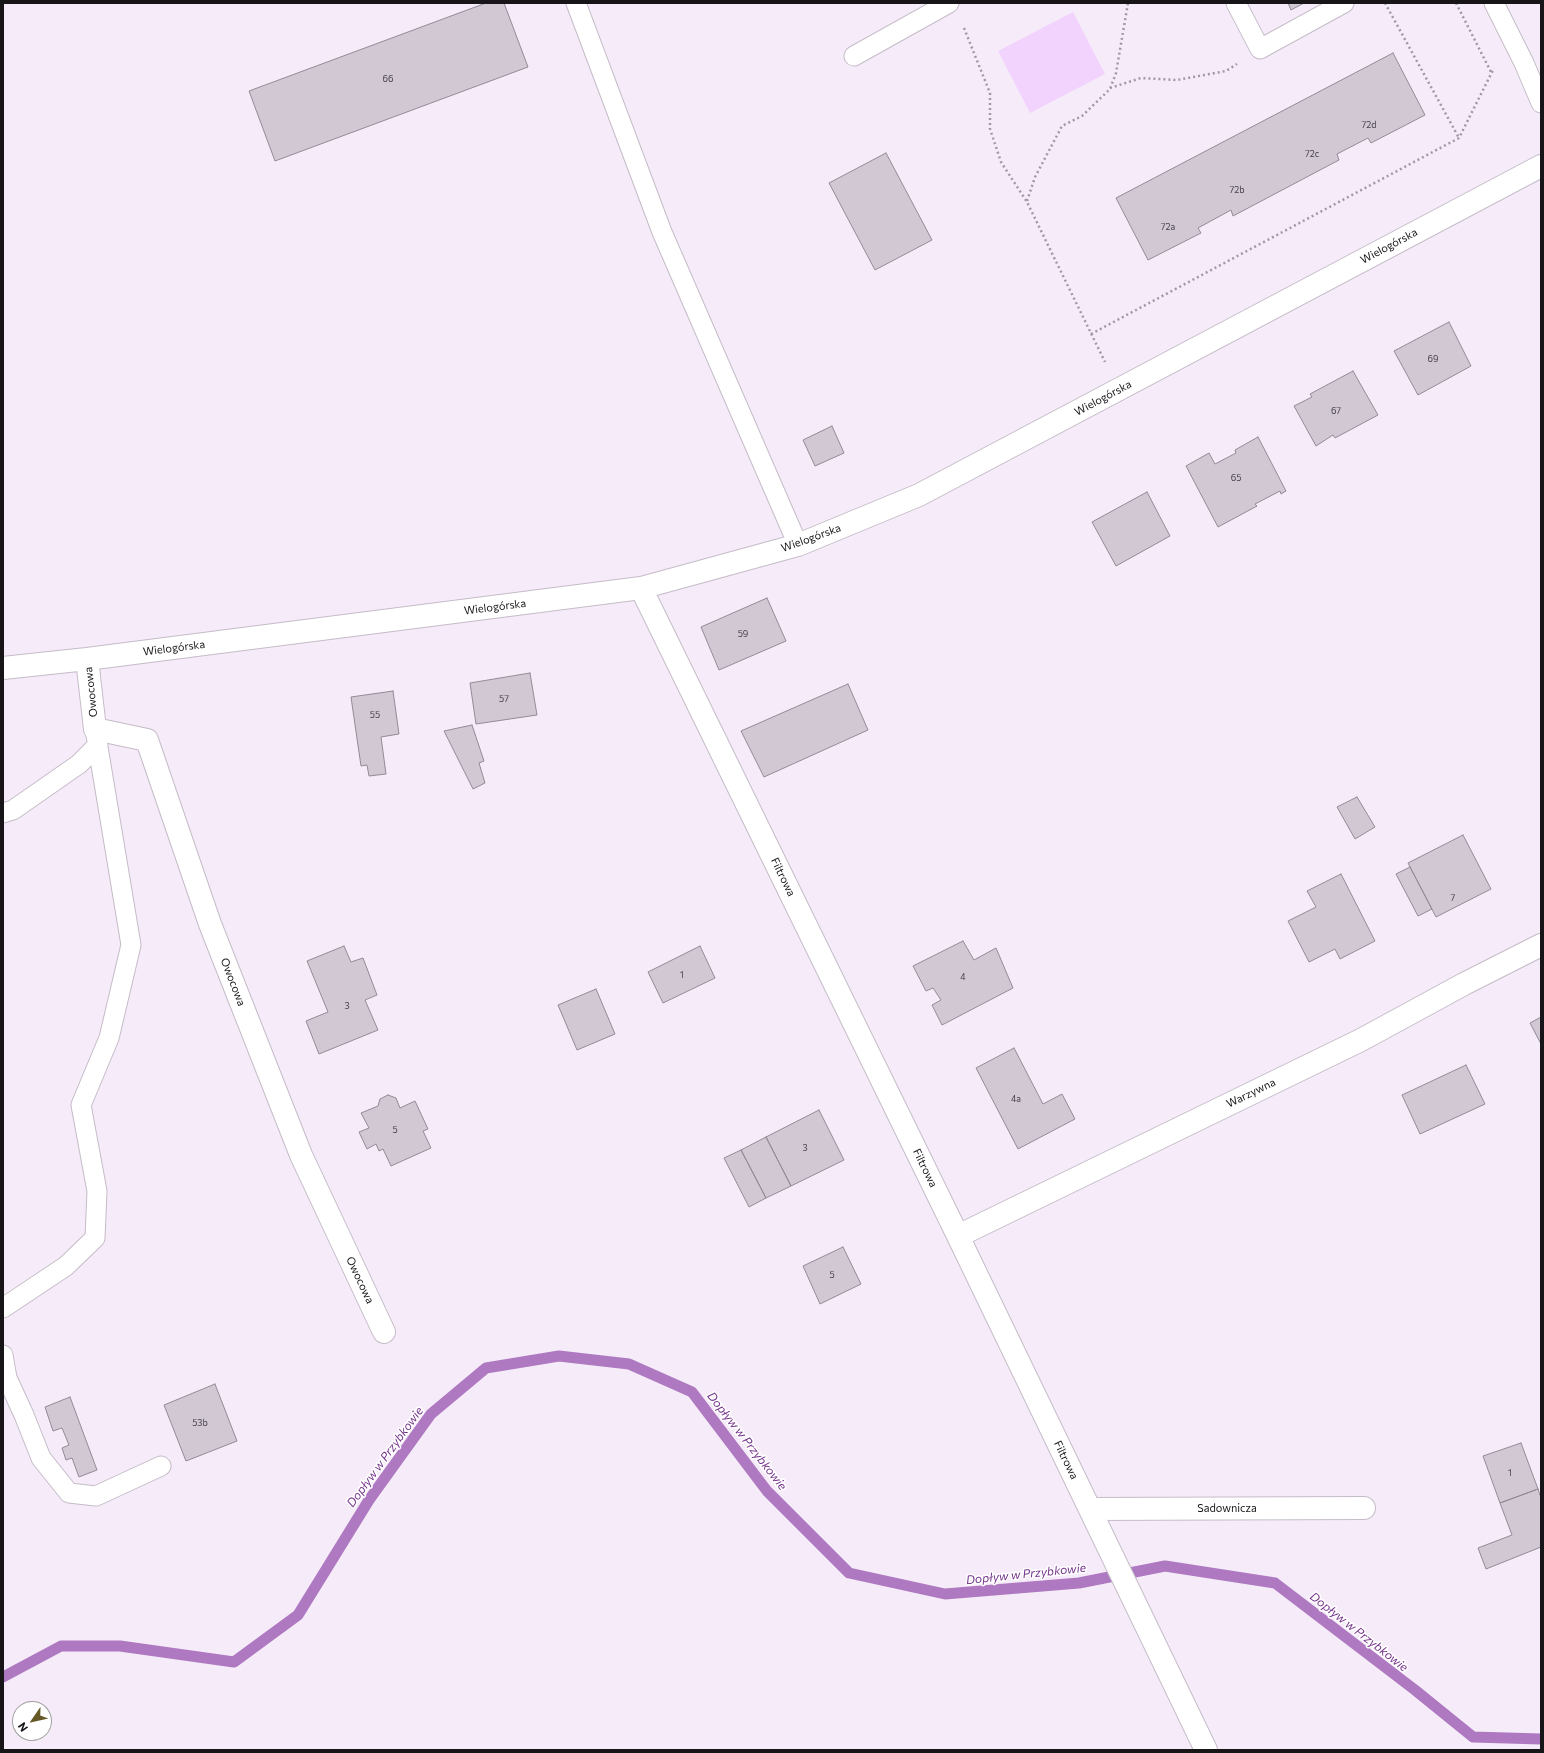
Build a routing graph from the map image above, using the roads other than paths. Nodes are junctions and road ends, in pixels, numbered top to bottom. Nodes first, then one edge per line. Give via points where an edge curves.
1 (576, 3) edge
2 (949, 3) edge
3 (1236, 3) edge
4 (1344, 3) edge
5 (1501, 7) edge
6 (854, 56) dead end
7 (1541, 103) edge
8 (1541, 166) edge
9 (798, 544) junction
10 (641, 588) junction
11 (87, 659) junction
12 (3, 668) edge
13 (96, 737) junction
14 (3, 813) edge
15 (1541, 945) edge
16 (958, 1236) junction
17 (3, 1308) edge
18 (384, 1332) dead end
19 (3, 1354) edge
20 (161, 1466) dead end
21 (1364, 1508) dead end
22 (1093, 1515) junction
23 (1206, 1750) edge

1 - 9 lane via 662,232
2 - 6 lane
3 - 4 lane via 1260,49
5 - 7 lane via 1510,35
8 - 9 street, Wielogórska via 919,495
9 - 10 street, Wielogórska
10 - 11 street, Wielogórska
10 - 16 street, Filtrowa
11 - 12 street, Wielogórska
11 - 13 street, Owocowa
13 - 14 lane via 79,764 13,810
13 - 17 lane via 132,945 109,1038 80,1105 97,1191 95,1238 66,1266
13 - 18 street, Owocowa via 147,740 210,924 301,1155
15 - 16 street, Warzywna via 1361,1040
16 - 22 street, Filtrowa
19 - 20 lane via 7,1378 41,1458 69,1493 96,1496
21 - 22 street, Sadownicza
22 - 23 street, Filtrowa

